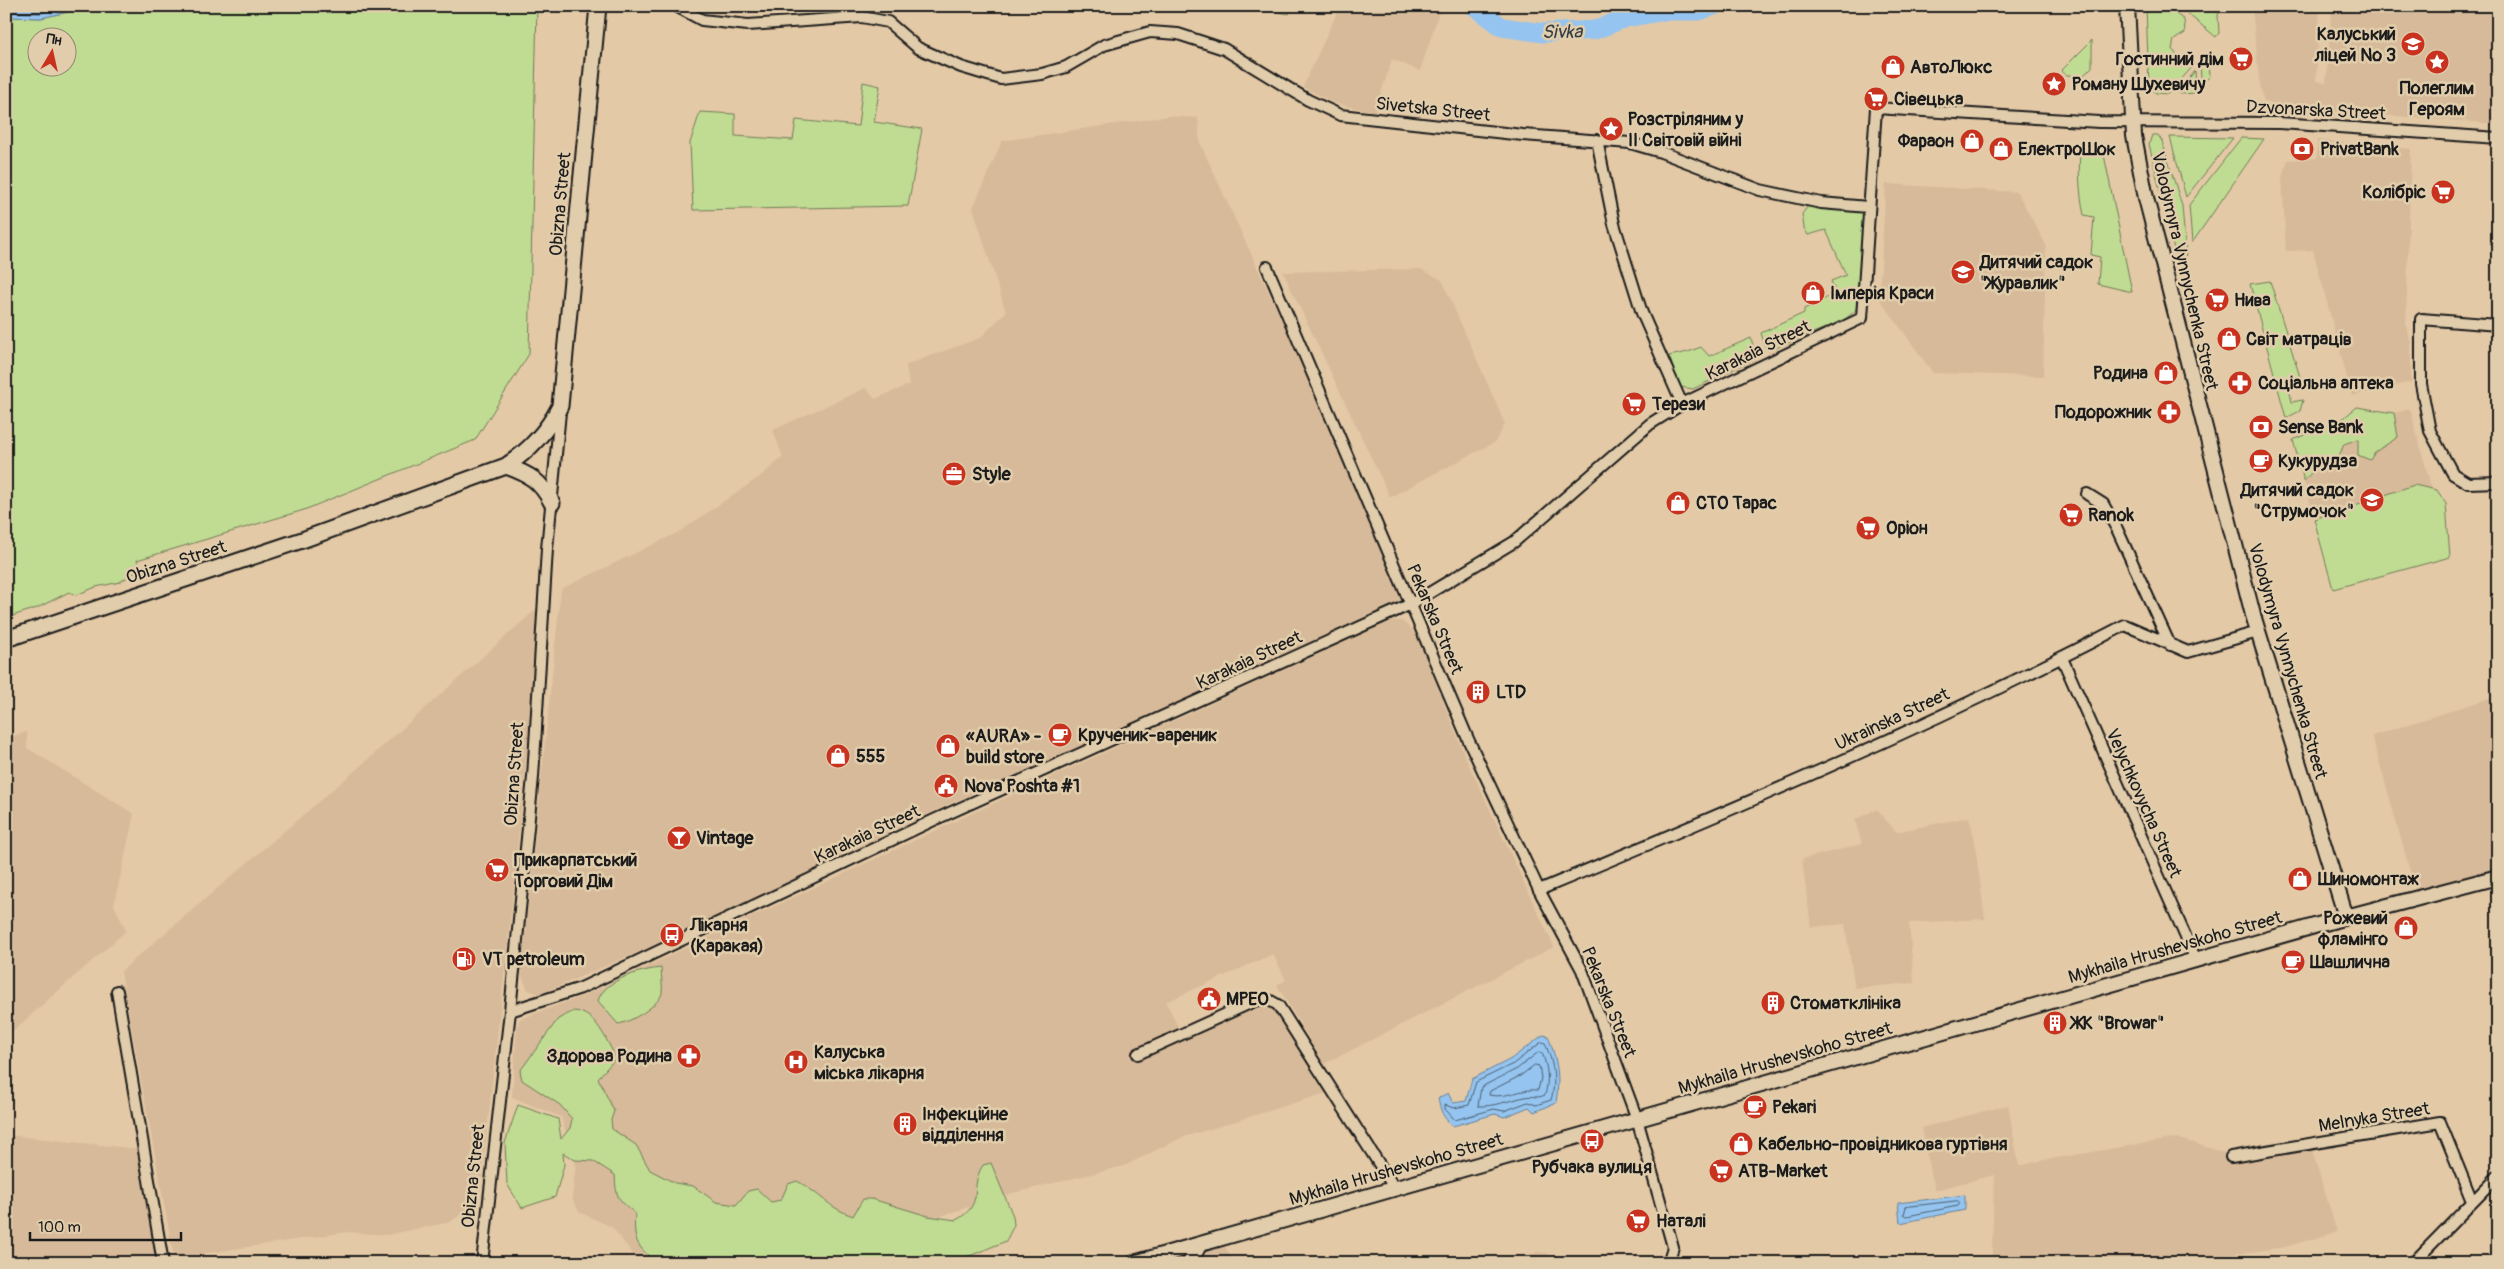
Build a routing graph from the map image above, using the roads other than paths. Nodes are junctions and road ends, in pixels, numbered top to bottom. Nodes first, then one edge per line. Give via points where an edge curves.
1 (598, 6) edge
2 (676, 6) edge
3 (2127, 6) edge
4 (2133, 122) junction
5 (2498, 138) edge
6 (1597, 140) junction
7 (1868, 207) junction
8 (1267, 267) dead end
9 (2498, 325) edge
10 (1682, 404) junction
11 (560, 406) junction
12 (506, 466) junction
13 (2498, 482) edge
14 (2087, 494) dead end
15 (552, 503) junction
16 (1412, 604) junction
17 (2258, 632) junction
18 (6, 639) edge
19 (2170, 645) junction
20 (2062, 658) junction
21 (2498, 876) edge
22 (1539, 890) junction
23 (2346, 917) junction
24 (2196, 960) junction
25 (117, 991) dead end
26 (510, 1011) junction
27 (1138, 1054) dead end
28 (1637, 1119) junction
29 (2231, 1157) dead end
30 (2498, 1176) edge
31 (1396, 1189) junction
32 (2472, 1201) junction
33 (1199, 1245) junction
34 (163, 1263) edge
35 (482, 1263) edge
36 (1134, 1263) edge
37 (1190, 1263) edge
38 (1668, 1263) edge
39 (2413, 1263) edge

1 - 11 main road, Obizna Street
2 - 6 street, Sivetska Street via 702,20 748,25 862,17 888,22 918,48 961,67 1000,79 1042,74 1066,66 1104,45 1150,32 1178,34 1224,48 1308,100 1340,114
3 - 4 main road, Volodymyra Vynnychenka Street
4 - 5 street, Dzvonarska Street via 2279,123
4 - 7 street via 1876,108
4 - 17 main road, Volodymyra Vynnychenka Street via 2146,198 2169,294
6 - 7 street, Sivetska Street via 1630,143 1661,152 1760,190 1821,203
6 - 10 street via 1614,224 1642,313
7 - 10 street, Karakaia Street via 1862,318
8 - 16 street, Pekarska Street
9 - 13 street via 2421,319 2421,384 2430,431 2454,474 2468,483
10 - 16 street, Karakaia Street via 1650,424 1514,542
11 - 12 main road, Obizna Street via 550,426 526,452
11 - 15 street, Obizna Street
12 - 15 main road via 532,476
12 - 18 main road, Obizna Street via 302,540
14 - 19 street via 2103,504 2117,529
15 - 26 street, Obizna Street via 533,777
16 - 22 street, Pekarska Street via 1468,739
16 - 26 street, Karakaia Street via 898,837 581,988
17 - 19 street, Ukrainska Street via 2188,652
17 - 23 main road, Volodymyra Vynnychenka Street
19 - 20 street, Ukrainska Street via 2125,625
20 - 22 street, Ukrainska Street via 1833,765
20 - 24 street, Velychkovycha Street
21 - 23 main road, Mykhaila Hrushevskoho Street
22 - 28 street, Pekarska Street via 1582,970
23 - 24 main road, Mykhaila Hrushevskoho Street
24 - 28 main road, Mykhaila Hrushevskoho Street
25 - 34 street
26 - 35 street, Obizna Street
27 - 31 street via 1257,1000 1274,1002
28 - 31 main road, Mykhaila Hrushevskoho Street
28 - 38 street, Pekarska Street via 1673,1247
29 - 32 street, Melnyka Street via 2440,1122
30 - 32 street
31 - 33 main road, Mykhaila Hrushevskoho Street
32 - 39 street
33 - 36 main road, Mykhaila Hrushevskoho Street
33 - 37 main road

